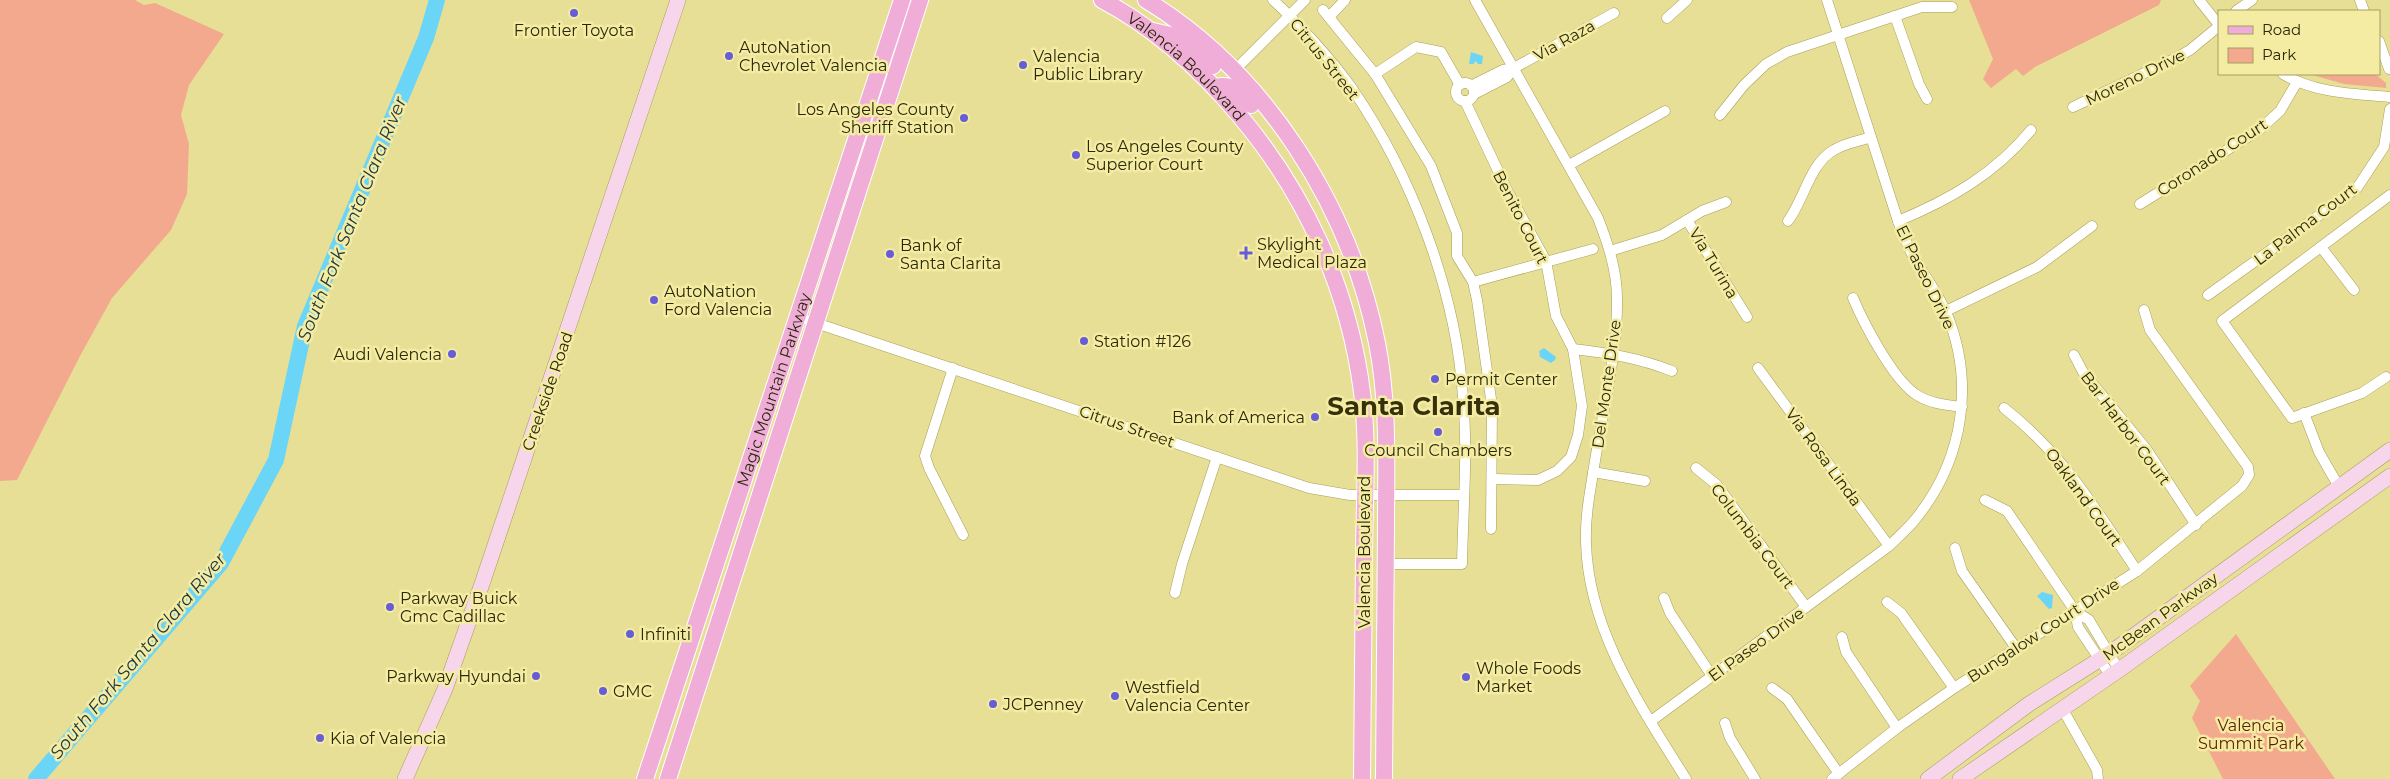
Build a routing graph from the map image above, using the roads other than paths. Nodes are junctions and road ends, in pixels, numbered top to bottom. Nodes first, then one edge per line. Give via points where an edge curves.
1 (678, 0) edge
2 (902, 0) edge
3 (920, 0) edge
4 (1102, 0) edge
5 (1146, 0) edge
6 (1273, 0) edge
7 (1305, 0) edge
8 (1345, 0) edge
9 (1475, 0) edge
10 (1687, 0) edge
11 (1827, 0) edge
12 (2200, 0) edge
13 (2252, 0) edge
14 (1952, 7) dead end
15 (2237, 10) edge
16 (1614, 13) dead end
17 (1290, 16) junction
18 (1895, 16) junction
19 (1667, 18) dead end
20 (2218, 24) edge
21 (2218, 26) edge
22 (1151, 31) junction
23 (1838, 34) junction
24 (2380, 44) edge
25 (1514, 68) junction
26 (2388, 69) dead end
27 (1234, 72) junction
28 (1375, 74) junction
29 (2285, 75) edge
30 (2297, 82) junction
31 (1460, 85) junction
32 (1216, 87) junction
33 (1472, 90) junction
34 (2390, 97) edge
35 (1927, 99) dead end
36 (1465, 101) junction
37 (2073, 107) dead end
38 (2390, 109) edge
39 (1665, 111) dead end
40 (1720, 115) dead end
41 (1274, 117) junction
42 (2031, 130) dead end
43 (1871, 137) junction
44 (1569, 165) junction
45 (2390, 195) edge
46 (1726, 202) dead end
47 (2140, 204) dead end
48 (1687, 220) junction
49 (1788, 221) dead end
50 (1898, 221) junction
51 (2092, 226) dead end
52 (2321, 246) junction
53 (1593, 249) dead end
54 (1610, 250) junction
55 (1546, 262) junction
56 (1473, 282) junction
57 (2354, 290) dead end
58 (2208, 296) dead end
59 (1341, 297) junction
60 (1853, 298) dead end
61 (2144, 310) dead end
62 (1946, 311) junction
63 (1747, 317) dead end
64 (798, 318) junction
65 (817, 324) junction
66 (1572, 349) junction
67 (1612, 354) junction
68 (2074, 355) dead end
69 (953, 368) junction
70 (1758, 368) dead end
71 (1672, 371) dead end
72 (1382, 376) junction
73 (2386, 377) dead end
74 (1962, 407) junction
75 (2004, 408) dead end
76 (2304, 413) junction
77 (2390, 451) edge
78 (1217, 457) junction
79 (1696, 468) dead end
80 (1593, 472) junction
81 (2390, 476) edge
82 (1493, 479) junction
83 (1645, 480) dead end
84 (2339, 487) junction
85 (1364, 495) junction
86 (1386, 495) junction
87 (1463, 495) junction
88 (1985, 500) dead end
89 (2354, 502) junction
90 (2196, 525) junction
91 (2320, 526) junction
92 (1491, 529) dead end
93 (964, 535) dead end
94 (1889, 546) junction
95 (1955, 548) dead end
96 (1386, 564) junction
97 (2137, 571) junction
98 (1175, 593) dead end
99 (1664, 598) dead end
100 (1887, 602) dead end
101 (1806, 607) junction
102 (2075, 610) junction
103 (694, 632) junction
104 (1842, 637) dead end
105 (2016, 648) junction
106 (2104, 657) junction
107 (2114, 672) junction
108 (1712, 676) junction
109 (1772, 688) dead end
110 (1954, 688) junction
111 (2062, 708) junction
112 (1651, 721) junction
113 (1725, 722) dead end
114 (1897, 728) junction
115 (683, 732) junction
116 (1835, 776) edge
117 (405, 779) edge
118 (646, 779) edge
119 (668, 779) edge
120 (1362, 779) edge
121 (1384, 779) edge
122 (1686, 779) edge
123 (1754, 779) edge
124 (1928, 779) edge
125 (1960, 779) edge
126 (2098, 779) edge

1 - 117 main road, Creekside Road via 483,581 445,689
2 - 64 main road, Magic Mountain Parkway
3 - 65 main road, Magic Mountain Parkway
4 - 22 main road, Valencia Boulevard
5 - 27 main road, Valencia Boulevard via 1200,39
6 - 17 street, Citrus Street
7 - 17 street
8 - 28 street via 1326,13
9 - 25 street, Del Monte Drive
10 - 19 street
11 - 23 street, El Paseo Drive
12 - 20 street
13 - 15 street
14 - 18 street via 1922,8
16 - 25 street, Via Raza
17 - 27 street
17 - 87 street, Citrus Street via 1351,86 1393,158 1423,226 1454,331 1460,365 1465,443
18 - 23 street
18 - 35 street via 1918,84
21 - 37 street, Moreno Drive via 2174,59
22 - 27 main road via 1175,36 1219,72
22 - 32 main road, Valencia Boulevard
23 - 40 street via 1787,52 1766,64
23 - 43 street, El Paseo Drive
24 - 26 street
25 - 33 street, Via Raza via 1503,70
25 - 44 street, Del Monte Drive
27 - 41 main road, Valencia Boulevard
28 - 31 street via 1416,47 1441,52
28 - 56 street via 1431,166 1458,233 1457,256
29 - 30 street
30 - 34 street via 2343,94
30 - 47 street, Coronado Court via 2280,111 2259,130
31 - 33 street via 1465,83
31 - 36 street via 1457,95
32 - 41 main road via 1228,85 1234,88 1258,112
32 - 59 main road, Valencia Boulevard via 1258,136 1282,172 1314,228
33 - 36 street via 1472,98
36 - 55 street, Benito Court
38 - 58 street, La Palma Court via 2384,147 2357,188
39 - 44 street
41 - 72 main road, Valencia Boulevard via 1316,180 1349,247 1371,318
42 - 50 street via 2016,149 1970,186 1940,204
43 - 49 street via 1834,149 1823,159
43 - 50 street, El Paseo Drive
44 - 54 street, Del Monte Drive via 1598,218
45 - 52 street
46 - 48 street, Via Turina
48 - 54 street via 1662,235
48 - 63 street, Via Turina
50 - 62 street, El Paseo Drive via 1912,255
51 - 62 street via 2017,279
52 - 57 street
52 - 76 street via 2222,321 2292,418
53 - 55 street
54 - 67 street, Del Monte Drive via 1617,298
55 - 56 street
55 - 66 street, Benito Court via 1556,316
56 - 82 street via 1492,406
59 - 72 main road via 1349,295 1357,299 1371,358
59 - 85 main road, Valencia Boulevard via 1362,394
60 - 74 street via 1865,325 1905,385 1926,400
61 - 90 street, Bungalow Court Drive via 2150,330 2248,467 2249,475 2242,486
62 - 74 street, El Paseo Drive via 1960,360
64 - 65 street, Citrus Street
64 - 103 main road, Magic Mountain Parkway
65 - 69 street, Citrus Street
65 - 115 main road, Magic Mountain Parkway
66 - 67 street
66 - 82 street, Benito Court via 1582,406 1571,458 1557,472 1538,480
67 - 71 street via 1645,360
67 - 80 street, Del Monte Drive
68 - 90 street, Bar Harbor Court via 2083,372 2147,450
69 - 78 street, Citrus Street
69 - 93 street via 925,456
70 - 94 street, Via Rosa Linda
72 - 86 main road, Valencia Boulevard
73 - 76 street via 2362,393
74 - 94 street, El Paseo Drive via 1960,428 1945,474 1917,518
75 - 97 street, Oakland Court via 2054,452
76 - 84 street via 2319,452
77 - 84 main road, McBean Parkway
77 - 89 main road via 2355,485
78 - 85 street, Citrus Street via 1326,493
78 - 98 street
79 - 101 street, Columbia Court via 1717,485
80 - 83 street
80 - 112 street, Del Monte Drive via 1585,534 1595,600 1620,668
81 - 89 main road, McBean Parkway
82 - 92 street
84 - 91 main road via 2332,510
84 - 106 main road, McBean Parkway
85 - 86 street, Citrus Street
85 - 120 main road, Valencia Boulevard
86 - 87 street, Citrus Street
86 - 96 main road, Valencia Boulevard
87 - 96 street, Citrus Street via 1462,564
88 - 102 street via 2006,511
89 - 91 main road, McBean Parkway
90 - 97 street, Bungalow Court Drive
91 - 107 main road, McBean Parkway
94 - 101 street, El Paseo Drive
95 - 105 street via 1962,571
96 - 121 main road, Valencia Boulevard
97 - 102 street, Bungalow Court Drive
99 - 108 street via 1670,613
100 - 110 street via 1902,613
101 - 108 street, El Paseo Drive
102 - 105 street, Bungalow Court Drive
102 - 106 street via 2089,620
103 - 115 main road via 700,641 684,696
103 - 118 main road, Magic Mountain Parkway
104 - 114 street via 1846,652
105 - 110 street, Bungalow Court Drive
106 - 107 street
106 - 124 main road, McBean Parkway via 2029,704
107 - 111 main road, McBean Parkway
108 - 112 street, El Paseo Drive
109 - 116 street via 1787,699
110 - 114 street, Bungalow Court Drive
111 - 125 main road, McBean Parkway
111 - 126 street via 2097,770
112 - 122 street, Del Monte Drive
113 - 123 street via 1730,738
114 - 116 street, Bungalow Court Drive
115 - 119 main road, Magic Mountain Parkway

